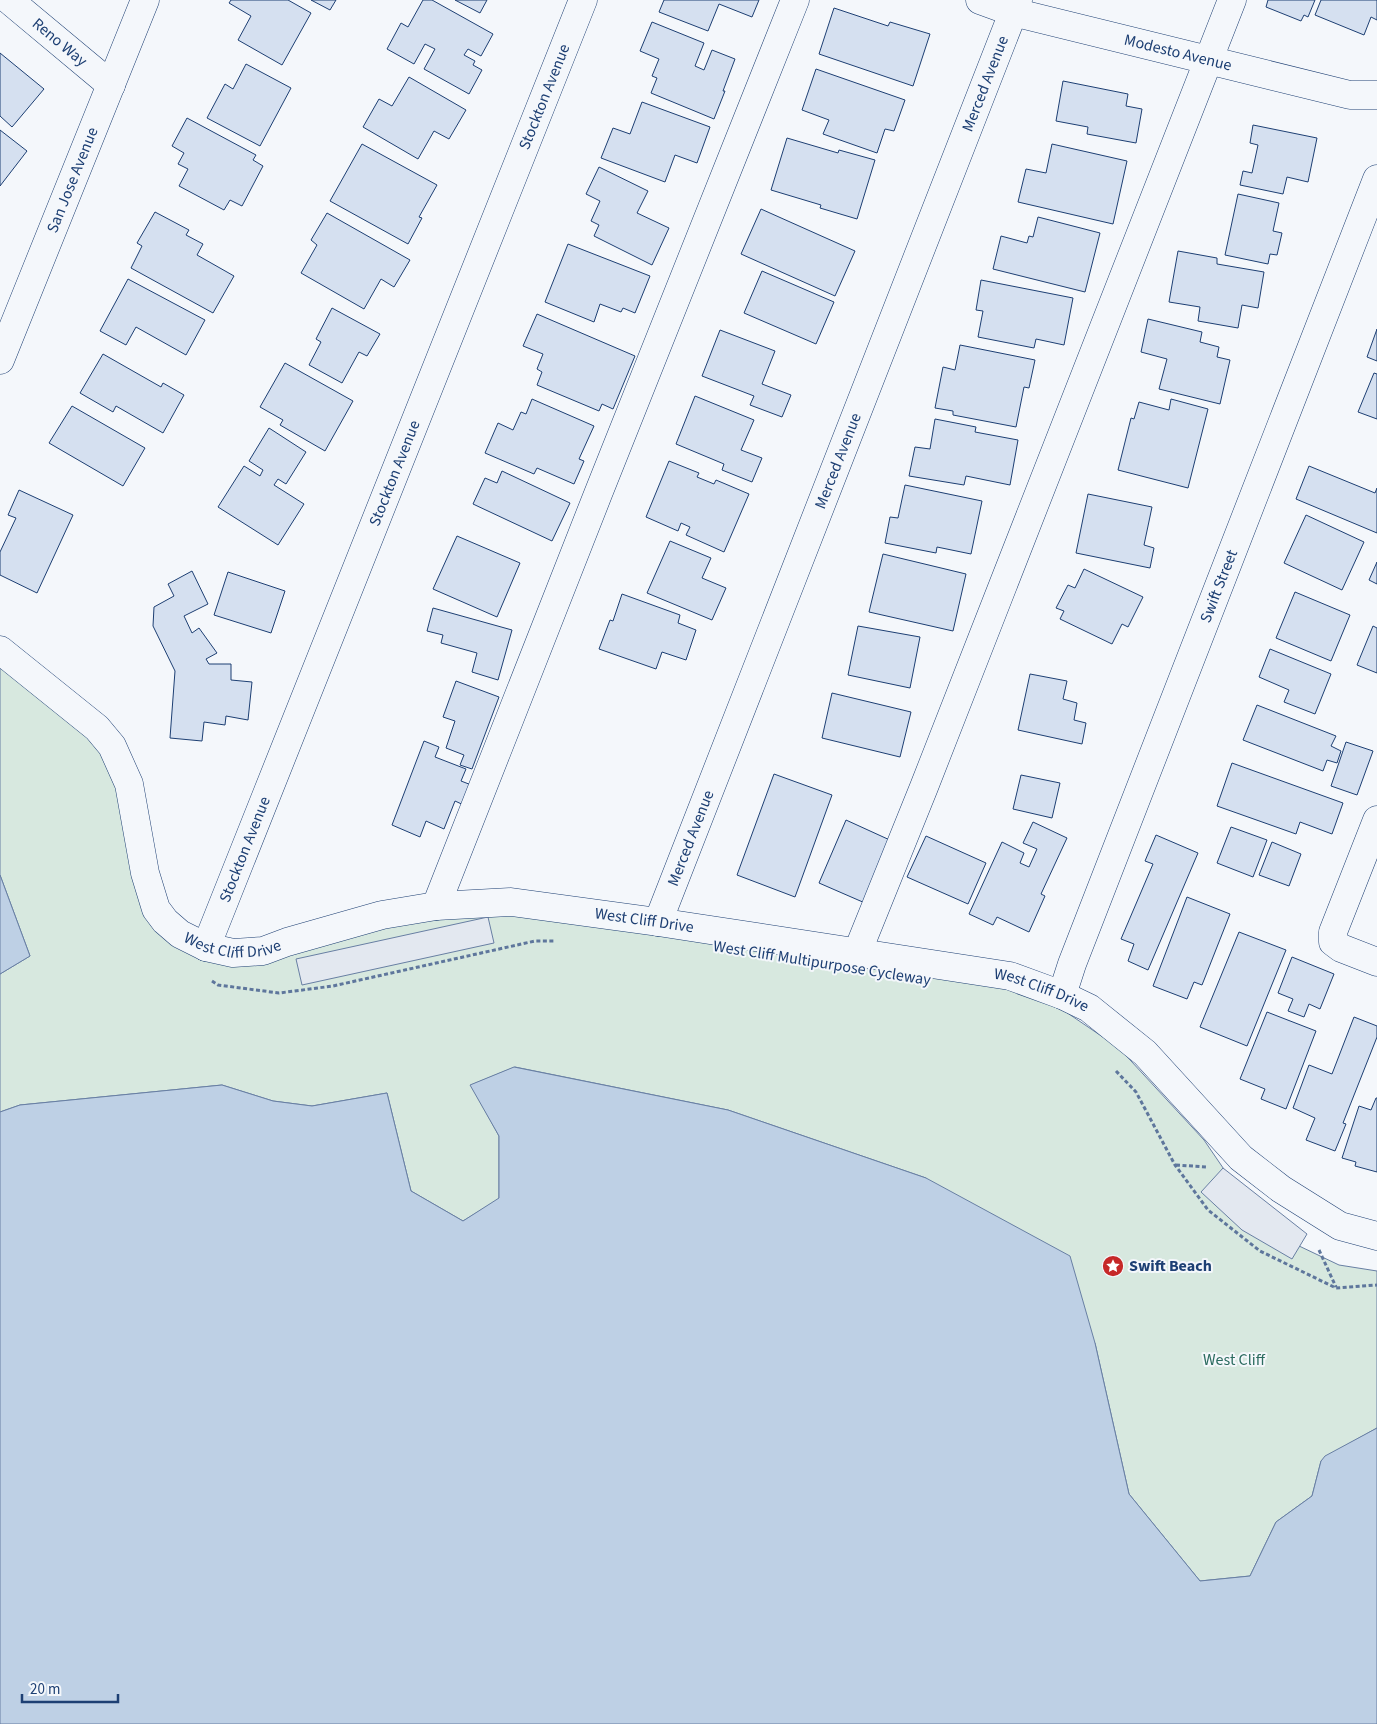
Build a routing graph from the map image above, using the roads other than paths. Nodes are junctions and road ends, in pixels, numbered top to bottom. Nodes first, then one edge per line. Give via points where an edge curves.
1 (9, 0) edge
2 (145, 0) edge
3 (583, 0) edge
4 (795, 0) edge
5 (980, 0) edge
6 (1232, 0) edge
7 (1016, 6) edge
8 (1209, 61) junction
9 (111, 85) junction
10 (1377, 95) edge
11 (1377, 179) edge
12 (0, 360) edge
13 (0, 650) edge
14 (1377, 820) edge
15 (436, 906) junction
16 (658, 922) junction
17 (206, 947) junction
18 (856, 953) junction
19 (1377, 962) edge
20 (1062, 995) junction
21 (1377, 1236) edge

1 - 9 street, Reno Way
2 - 9 street, San Jose Avenue
3 - 17 street, Stockton Avenue
4 - 15 street
5 - 7 street, Modesto Avenue
6 - 8 street
7 - 8 street, Modesto Avenue
7 - 16 street, Merced Avenue
8 - 10 street, Modesto Avenue via 1350,95
8 - 18 street
9 - 12 street, San Jose Avenue
11 - 20 street, Swift Street
13 - 17 street, West Cliff Drive via 96,728 112,746 129,784 145,873 156,909 180,934
14 - 19 street via 1333,932 1333,942 1341,948
15 - 16 street, West Cliff Drive via 511,902
15 - 17 street, West Cliff Drive via 382,915 263,951 232,952
16 - 18 street, West Cliff Drive
18 - 20 street, West Cliff Drive via 1010,976
20 - 21 street, West Cliff Drive via 1089,1008 1145,1053 1241,1158 1281,1189 1340,1226

